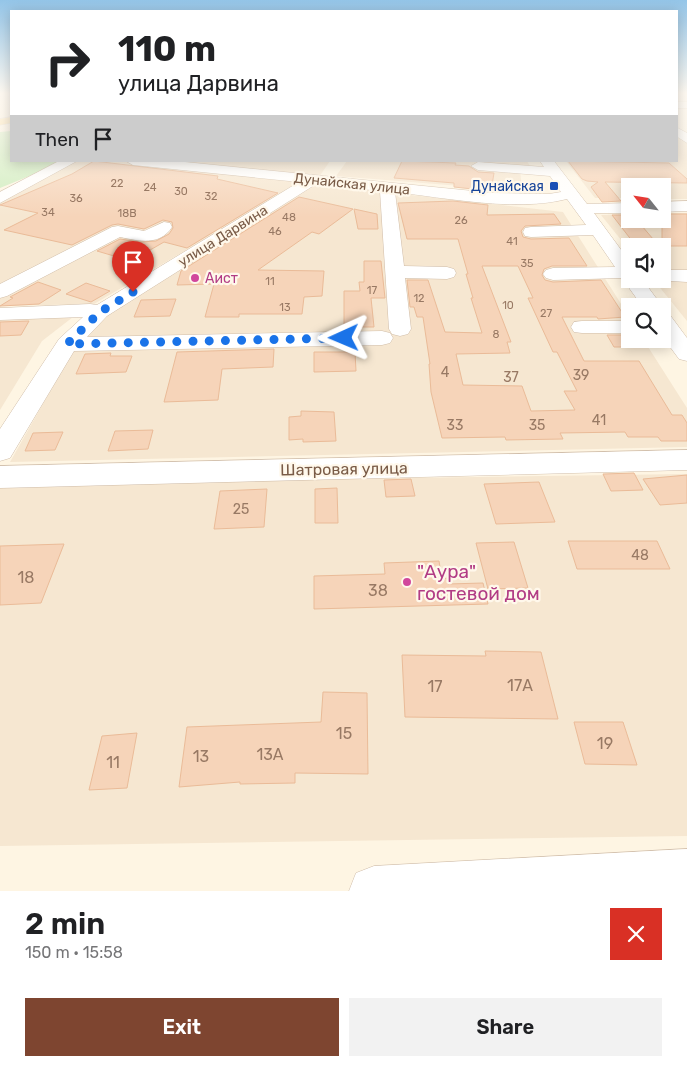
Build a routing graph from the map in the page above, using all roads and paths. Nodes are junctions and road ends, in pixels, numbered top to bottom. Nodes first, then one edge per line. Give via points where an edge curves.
1 (68, 162) edge
2 (143, 162) edge
3 (478, 166) dead end
4 (336, 168) dead end
5 (552, 170) edge
6 (320, 180) junction
7 (386, 188) junction
8 (570, 194) junction
9 (0, 198) edge
10 (553, 198) junction
11 (687, 206) edge
12 (671, 207) edge
13 (621, 208) edge
14 (583, 209) junction
15 (164, 226) dead end
16 (598, 230) junction
17 (531, 232) dead end
18 (621, 262) edge
19 (395, 272) junction
20 (447, 273) dead end
21 (554, 274) dead end
22 (621, 275) edge
23 (671, 276) edge
24 (687, 276) edge
25 (0, 292) edge
26 (100, 312) junction
27 (0, 314) edge
28 (582, 327) dead end
29 (621, 328) edge
30 (671, 334) edge
31 (67, 344) junction
32 (687, 354) edge
33 (0, 450) edge
34 (687, 460) edge
35 (0, 477) edge
36 (687, 873) edge
37 (374, 891) edge

1 - 9 street
2 - 6 street, Дунайская улица
3 - 5 street
4 - 6 street, улица Дарвина
5 - 8 street
5 - 10 street via 526,181 528,186
6 - 7 street, Дунайская улица
6 - 26 street, улица Дарвина
7 - 10 street, Дунайская улица via 493,198
7 - 19 street
8 - 10 street, Дунайская улица
8 - 14 street
11 - 12 street
13 - 14 street
14 - 16 street
15 - 25 street via 146,236 118,230
16 - 17 street
16 - 18 street
19 - 20 street
19 - 31 street via 391,334
21 - 22 street
23 - 24 street
26 - 27 street
26 - 31 street, улица Дарвина
28 - 29 street
30 - 32 street
31 - 33 street, улица Дарвина
34 - 35 street, Шатровая улица
36 - 37 street

